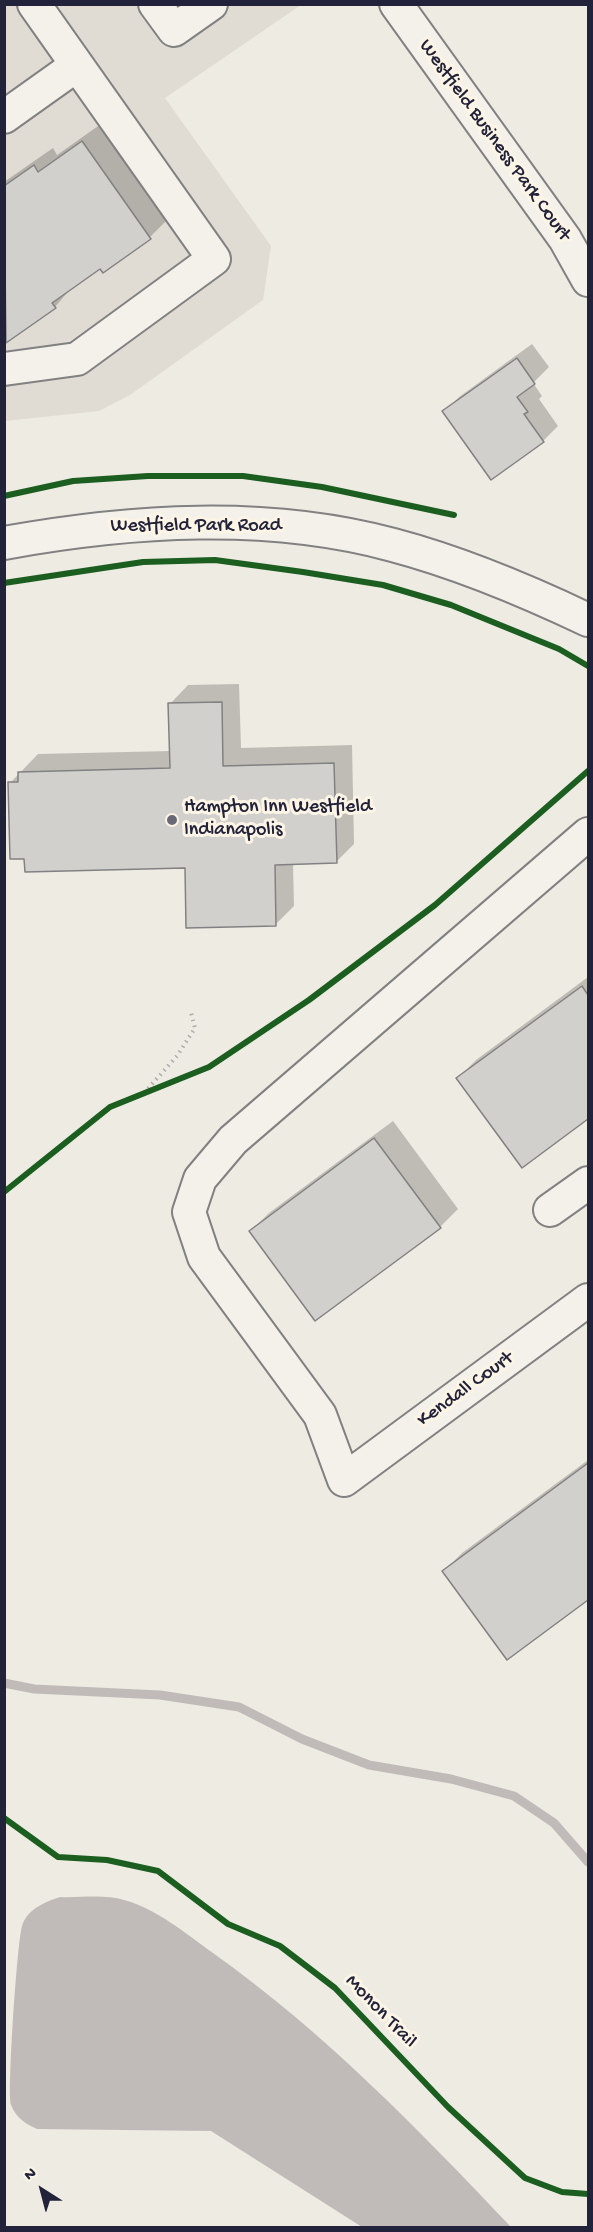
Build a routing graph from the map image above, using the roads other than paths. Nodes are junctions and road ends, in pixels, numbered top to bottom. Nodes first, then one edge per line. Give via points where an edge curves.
1 (34, 4) edge
2 (155, 4) edge
3 (211, 4) edge
4 (396, 4) edge
5 (77, 65) junction
6 (4, 117) edge
7 (588, 280) edge
8 (4, 369) edge
9 (4, 543) edge
10 (588, 620) edge
11 (588, 834) edge
12 (588, 1183) edge
13 (550, 1210) dead end
14 (588, 1300) edge

1 - 5 street
2 - 3 street via 174,30
4 - 7 street, Westfield Business Park Court via 565,239
5 - 6 street
5 - 8 street via 214,259 76,359
9 - 10 street, Westfield Park Road via 104,526 261,524 329,532 392,544 461,566 522,588
11 - 14 street, Kendall Court via 233,1140 200,1179 189,1212 204,1257 320,1415 344,1480
12 - 13 street

